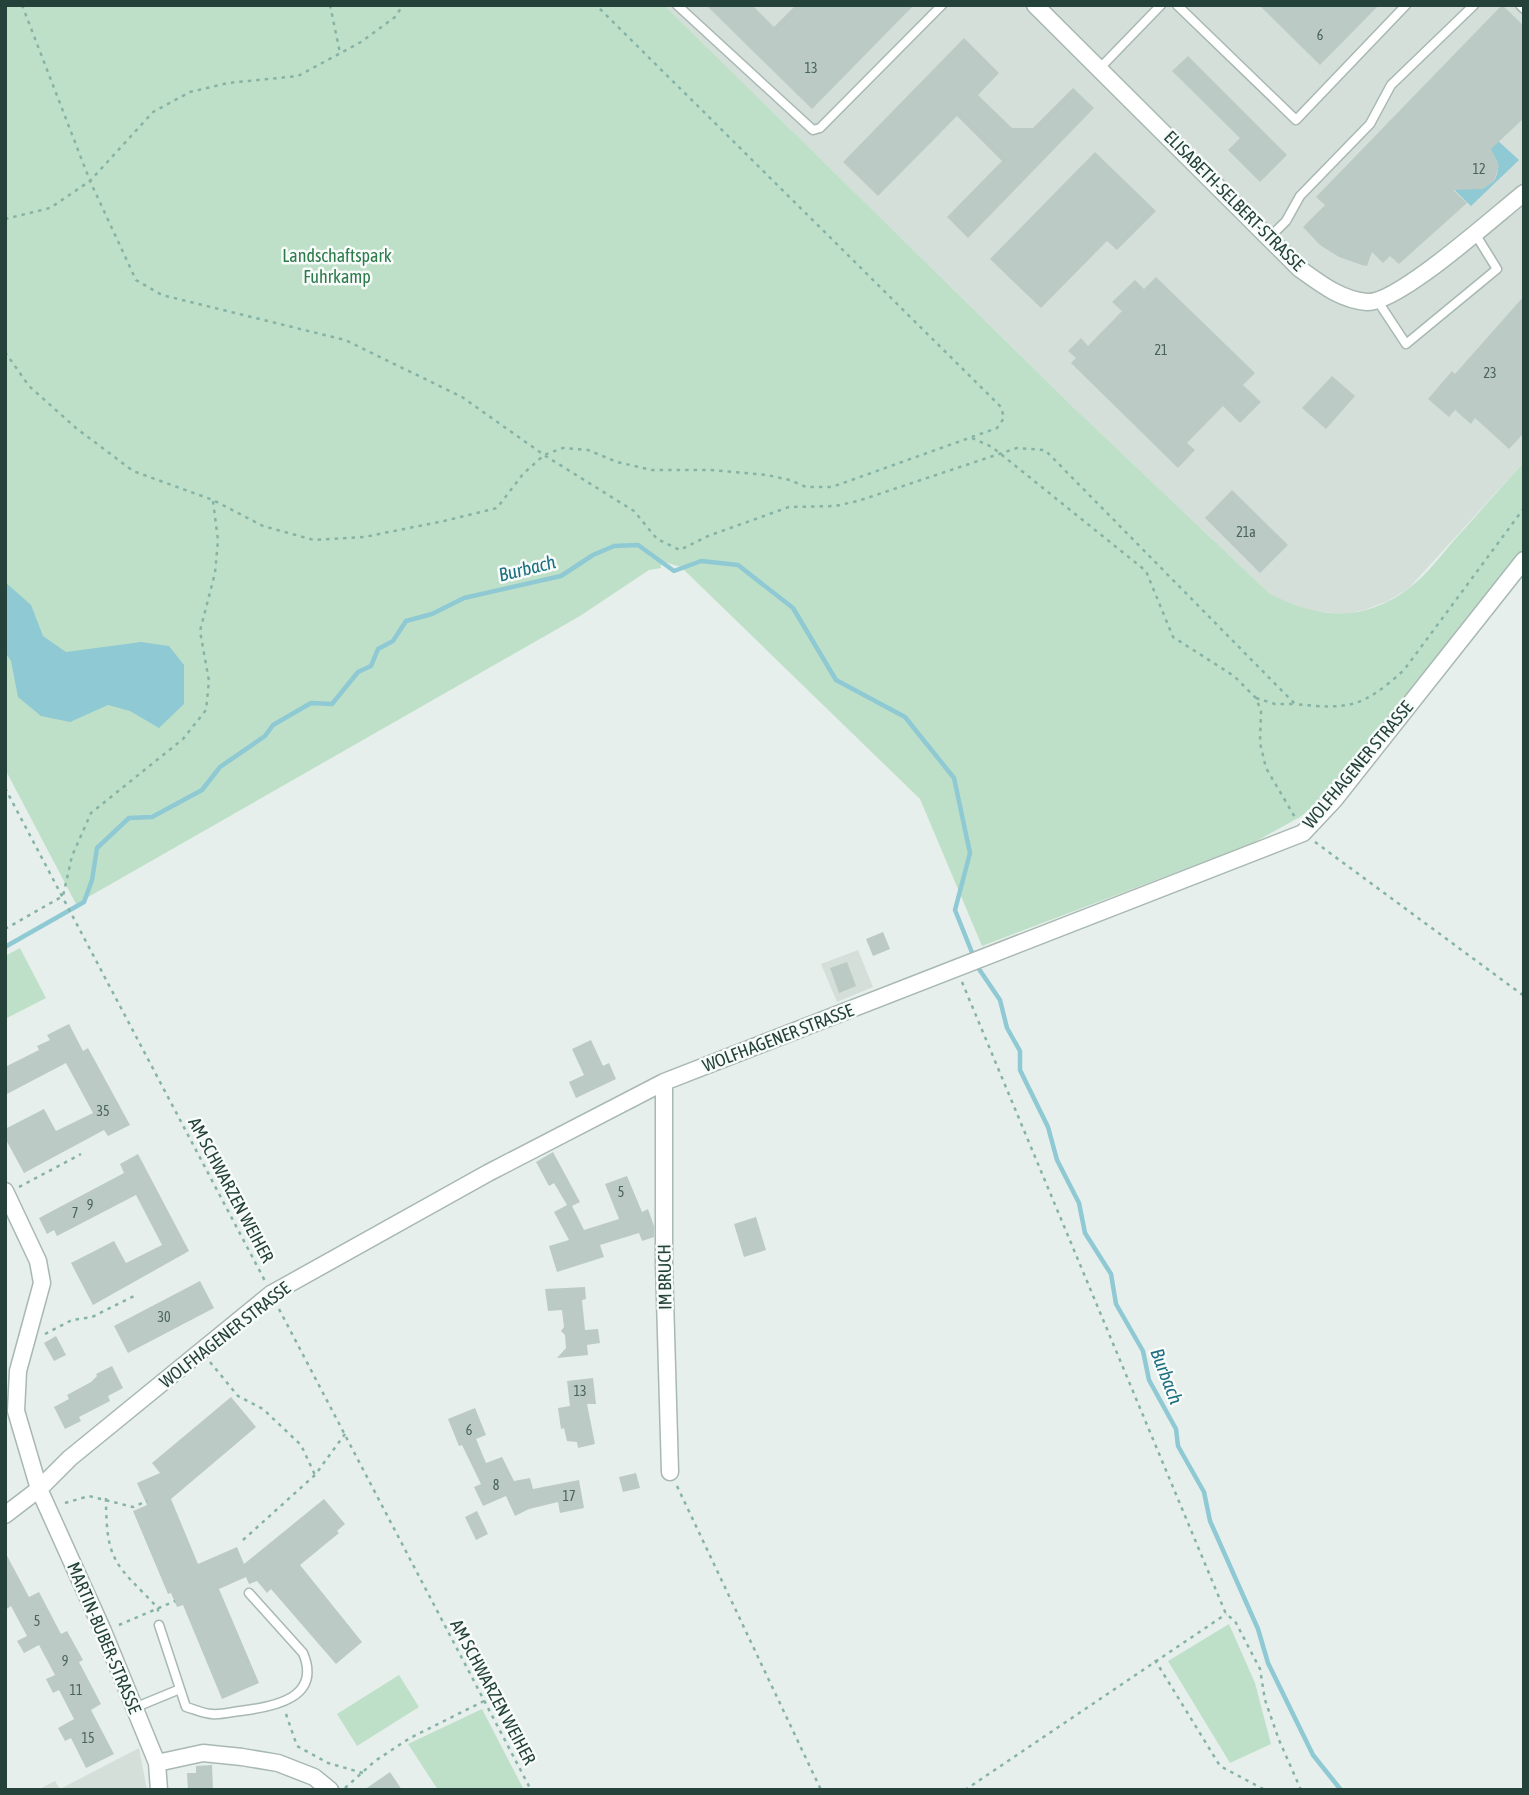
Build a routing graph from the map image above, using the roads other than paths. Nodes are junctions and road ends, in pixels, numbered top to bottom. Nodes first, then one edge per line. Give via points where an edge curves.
1 (677, 5) edge
2 (942, 5) edge
3 (1035, 5) edge
4 (1161, 5) edge
5 (1177, 5) edge
6 (1406, 5) edge
7 (1474, 5) edge
8 (1520, 5) edge
9 (1524, 9) edge
10 (1100, 68) junction
11 (1524, 193) edge
12 (1474, 233) junction
13 (1269, 238) junction
14 (1377, 300) junction
15 (1524, 560) edge
16 (664, 1082) junction
17 (6, 1192) edge
18 (670, 1472) road end
19 (39, 1489) junction
20 (5, 1515) edge
21 (249, 1593) dead end
22 (159, 1625) dead end
23 (180, 1689) junction
24 (134, 1708) junction
25 (158, 1762) junction
26 (159, 1790) edge
27 (330, 1790) edge

1 - 2 lane via 813,130
3 - 10 street, ELISABETH-SELBERT-STRASSE
4 - 10 lane
5 - 6 lane via 1296,120
7 - 13 lane via 1391,85 1370,124 1300,196 1286,221
8 - 9 lane
10 - 13 street, ELISABETH-SELBERT-STRASSE
11 - 12 street
12 - 14 street via 1412,282
12 - 14 lane via 1497,269 1406,344
13 - 14 street, ELISABETH-SELBERT-STRASSE via 1300,269 1335,294
15 - 16 street, WOLFHAGENER STRASSE via 1303,833
16 - 18 street, IM BRUCH
16 - 19 street, WOLFHAGENER STRASSE via 488,1172 271,1294 69,1458
17 - 19 street, MARTIN-BUBER-STRASSE via 38,1261 42,1283 18,1371 16,1411
19 - 20 street, WOLFHAGENER STRASSE
19 - 24 street, MARTIN-BUBER-STRASSE
21 - 23 lane via 303,1653 308,1665 306,1681 287,1702 212,1714 186,1707
22 - 23 lane
23 - 24 lane
24 - 25 street, MARTIN-BUBER-STRASSE
25 - 26 street, MARTIN-BUBER-STRASSE
25 - 27 street via 203,1753 243,1756 314,1777

